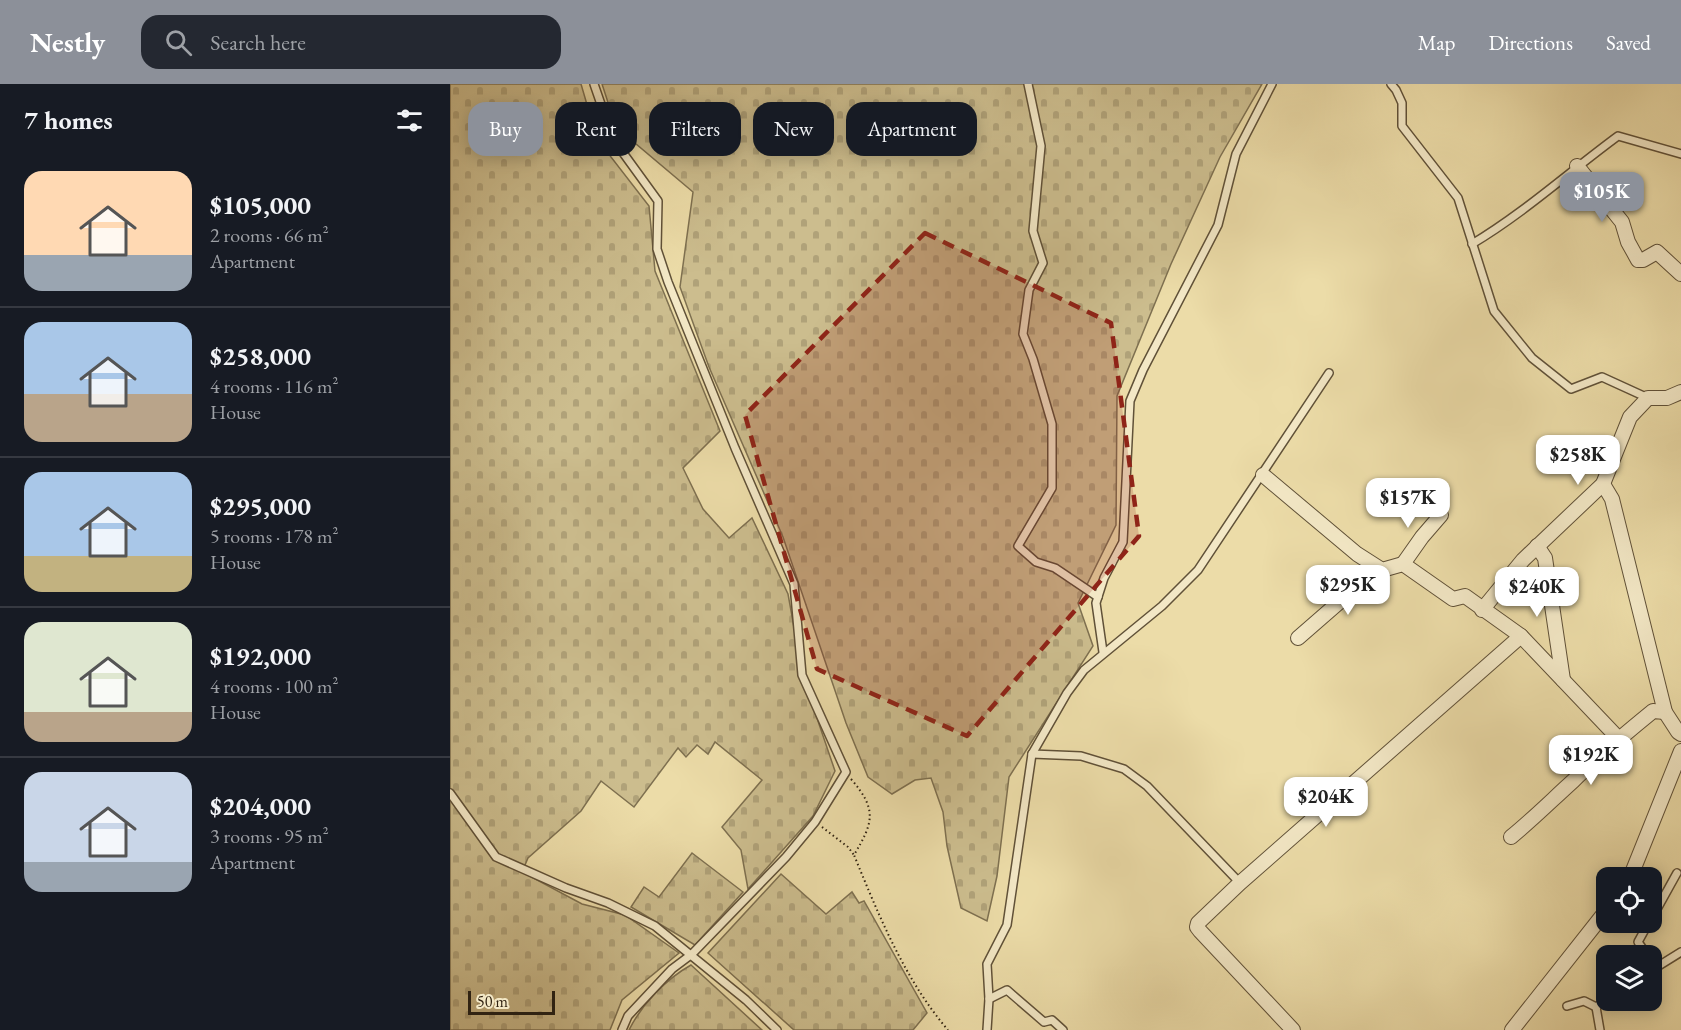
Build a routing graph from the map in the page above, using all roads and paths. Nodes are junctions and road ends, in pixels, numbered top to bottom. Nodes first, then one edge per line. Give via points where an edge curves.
1 (594, 84) edge
2 (1028, 84) edge
3 (1272, 84) edge
4 (1391, 84) edge
5 (1681, 154) edge
6 (1577, 166) junction
7 (1472, 244) junction
8 (1681, 274) edge
9 (1329, 373) dead end
10 (1681, 392) edge
11 (1648, 398) junction
12 (1263, 475) junction
13 (1603, 484) junction
14 (1441, 515) dead end
15 (1537, 546) junction
16 (1403, 564) junction
17 (1382, 570) junction
18 (1098, 597) junction
19 (1482, 610) junction
20 (1521, 636) junction
21 (1298, 638) dead end
22 (1103, 652) junction
23 (1563, 680) junction
24 (1665, 712) junction
25 (1681, 734) edge
26 (1619, 739) junction
27 (1681, 751) edge
28 (1032, 754) junction
29 (846, 772) junction
30 (450, 793) edge
31 (815, 822) junction
32 (1511, 837) dead end
33 (854, 855) junction
34 (1634, 867) edge
35 (1677, 873) dead end
36 (1240, 883) junction
37 (1662, 900) edge
38 (1596, 924) edge
39 (1681, 952) edge
40 (692, 954) junction
41 (1662, 964) edge
42 (989, 999) junction
43 (1567, 1006) dead end
44 (1596, 1007) edge
45 (1597, 1011) edge
46 (622, 1030) edge
47 (777, 1030) edge
48 (948, 1030) edge
49 (987, 1030) edge
50 (1063, 1030) edge
51 (1293, 1030) edge
52 (1512, 1030) edge
53 (1600, 1030) edge

1 - 29 lane via 613,139 658,201 657,249 735,448 794,584 802,675
2 - 18 lane via 1041,146 1033,231 1043,263 1029,290 1023,334 1052,424 1052,488 1018,546 1036,562 1055,568
3 - 18 lane via 1236,154 1218,225 1130,401 1123,542
4 - 7 lane via 1402,102 1402,126 1458,198
5 - 6 lane via 1618,136
6 - 7 lane
6 - 8 street via 1622,222 1638,260 1657,252
7 - 11 lane via 1494,311 1532,358 1571,389 1602,377
9 - 12 lane
10 - 11 street via 1667,398
11 - 13 street via 1630,417
12 - 17 street via 1357,554
12 - 22 lane via 1198,570 1162,606
13 - 15 street
13 - 24 street via 1612,499
14 - 16 street
15 - 19 street
15 - 23 street via 1545,558
16 - 17 street
16 - 19 street via 1453,599 1465,596
17 - 21 street via 1368,577
18 - 22 lane
19 - 20 street
20 - 23 street
20 - 36 street
22 - 28 lane via 1067,693
23 - 26 street
24 - 25 street
24 - 26 street via 1653,711
26 - 32 street
27 - 34 street
28 - 36 lane via 1081,756 1124,769 1147,786
28 - 42 lane via 1007,925 987,964
29 - 31 lane
29 - 33 path via 864,794 869,812 870,828
30 - 40 lane via 496,857 655,926
31 - 33 path
31 - 40 lane
33 - 48 path via 891,940 912,979
35 - 37 lane
36 - 51 street via 1197,927
38 - 52 street
39 - 41 lane
40 - 46 lane via 672,969 628,1016
40 - 47 lane
42 - 49 lane
42 - 50 lane via 1007,990 1044,1022 1052,1020
43 - 44 lane via 1584,1001
45 - 53 lane

